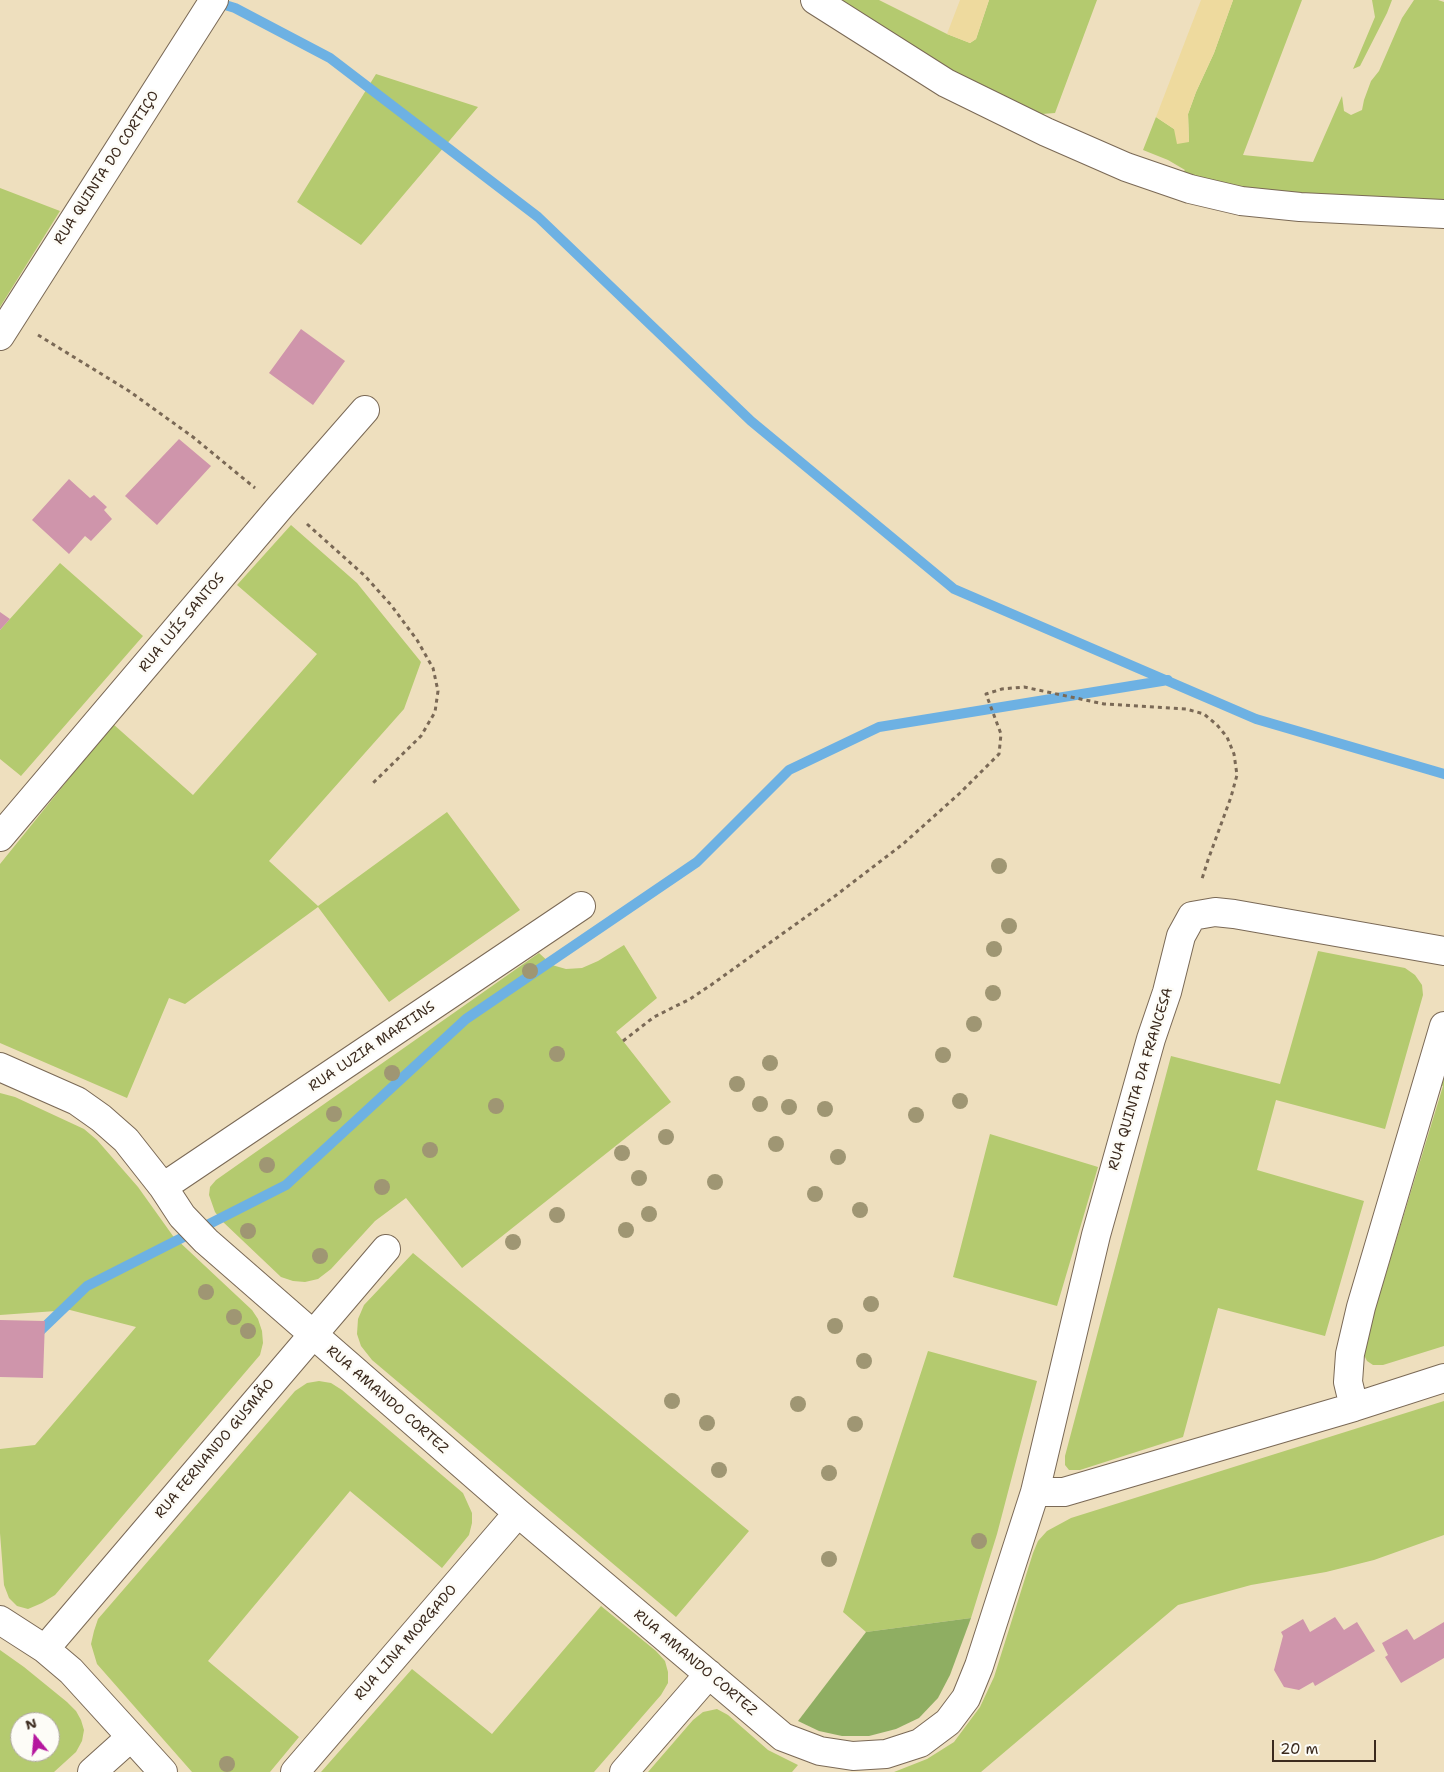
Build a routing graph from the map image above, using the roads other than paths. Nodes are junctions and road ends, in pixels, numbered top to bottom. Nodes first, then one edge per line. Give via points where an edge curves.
1 (214, 0) edge
2 (815, 0) edge
3 (1444, 214) edge
4 (0, 336) edge
5 (365, 410) dead end
6 (0, 837) edge
7 (581, 906) dead end
8 (1444, 952) edge
9 (1444, 1026) edge
10 (0, 1066) edge
11 (163, 1188) junction
12 (386, 1249) dead end
13 (312, 1335) junction
14 (1444, 1378) edge
15 (1354, 1406) junction
16 (1035, 1492) junction
17 (518, 1513) junction
18 (1024, 1526) joint
19 (0, 1620) edge
20 (45, 1649) junction
21 (709, 1674) junction
22 (131, 1737) junction
23 (92, 1772) edge
24 (163, 1772) edge
25 (295, 1772) edge
26 (624, 1772) edge

1 - 4 street, RUA QUINTA DO CORTIÇO
2 - 3 street via 946,83 1126,167 1190,189 1241,201 1300,208
5 - 6 street, RUA LUÍS SANTOS
7 - 11 street, RUA LUZIA MARTINS
8 - 16 street, RUA QUINTA DA FRANCESA via 1234,914 1214,912 1192,916 1181,936 1096,1235
9 - 15 street via 1361,1307 1350,1354 1348,1382
10 - 11 street, RUA AMANDO CORTEZ via 76,1101 101,1118 126,1140
11 - 13 street, RUA AMANDO CORTEZ via 182,1216 206,1241
12 - 13 street, RUA FERNANDO GUSMÃO
13 - 17 street, RUA AMANDO CORTEZ
13 - 20 street, RUA FERNANDO GUSMÃO
14 - 15 street
15 - 16 street via 1064,1492
16 - 18 street, RUA QUINTA DA FRANCESA
17 - 21 street, RUA AMANDO CORTEZ
17 - 25 street, RUA LINA MORGADO
18 - 21 street, RUA AMANDO CORTEZ via 966,1698 948,1722 920,1743 886,1754 853,1756 820,1751 783,1737
19 - 20 street
20 - 22 street via 71,1672
21 - 26 street
22 - 23 street
22 - 24 street

